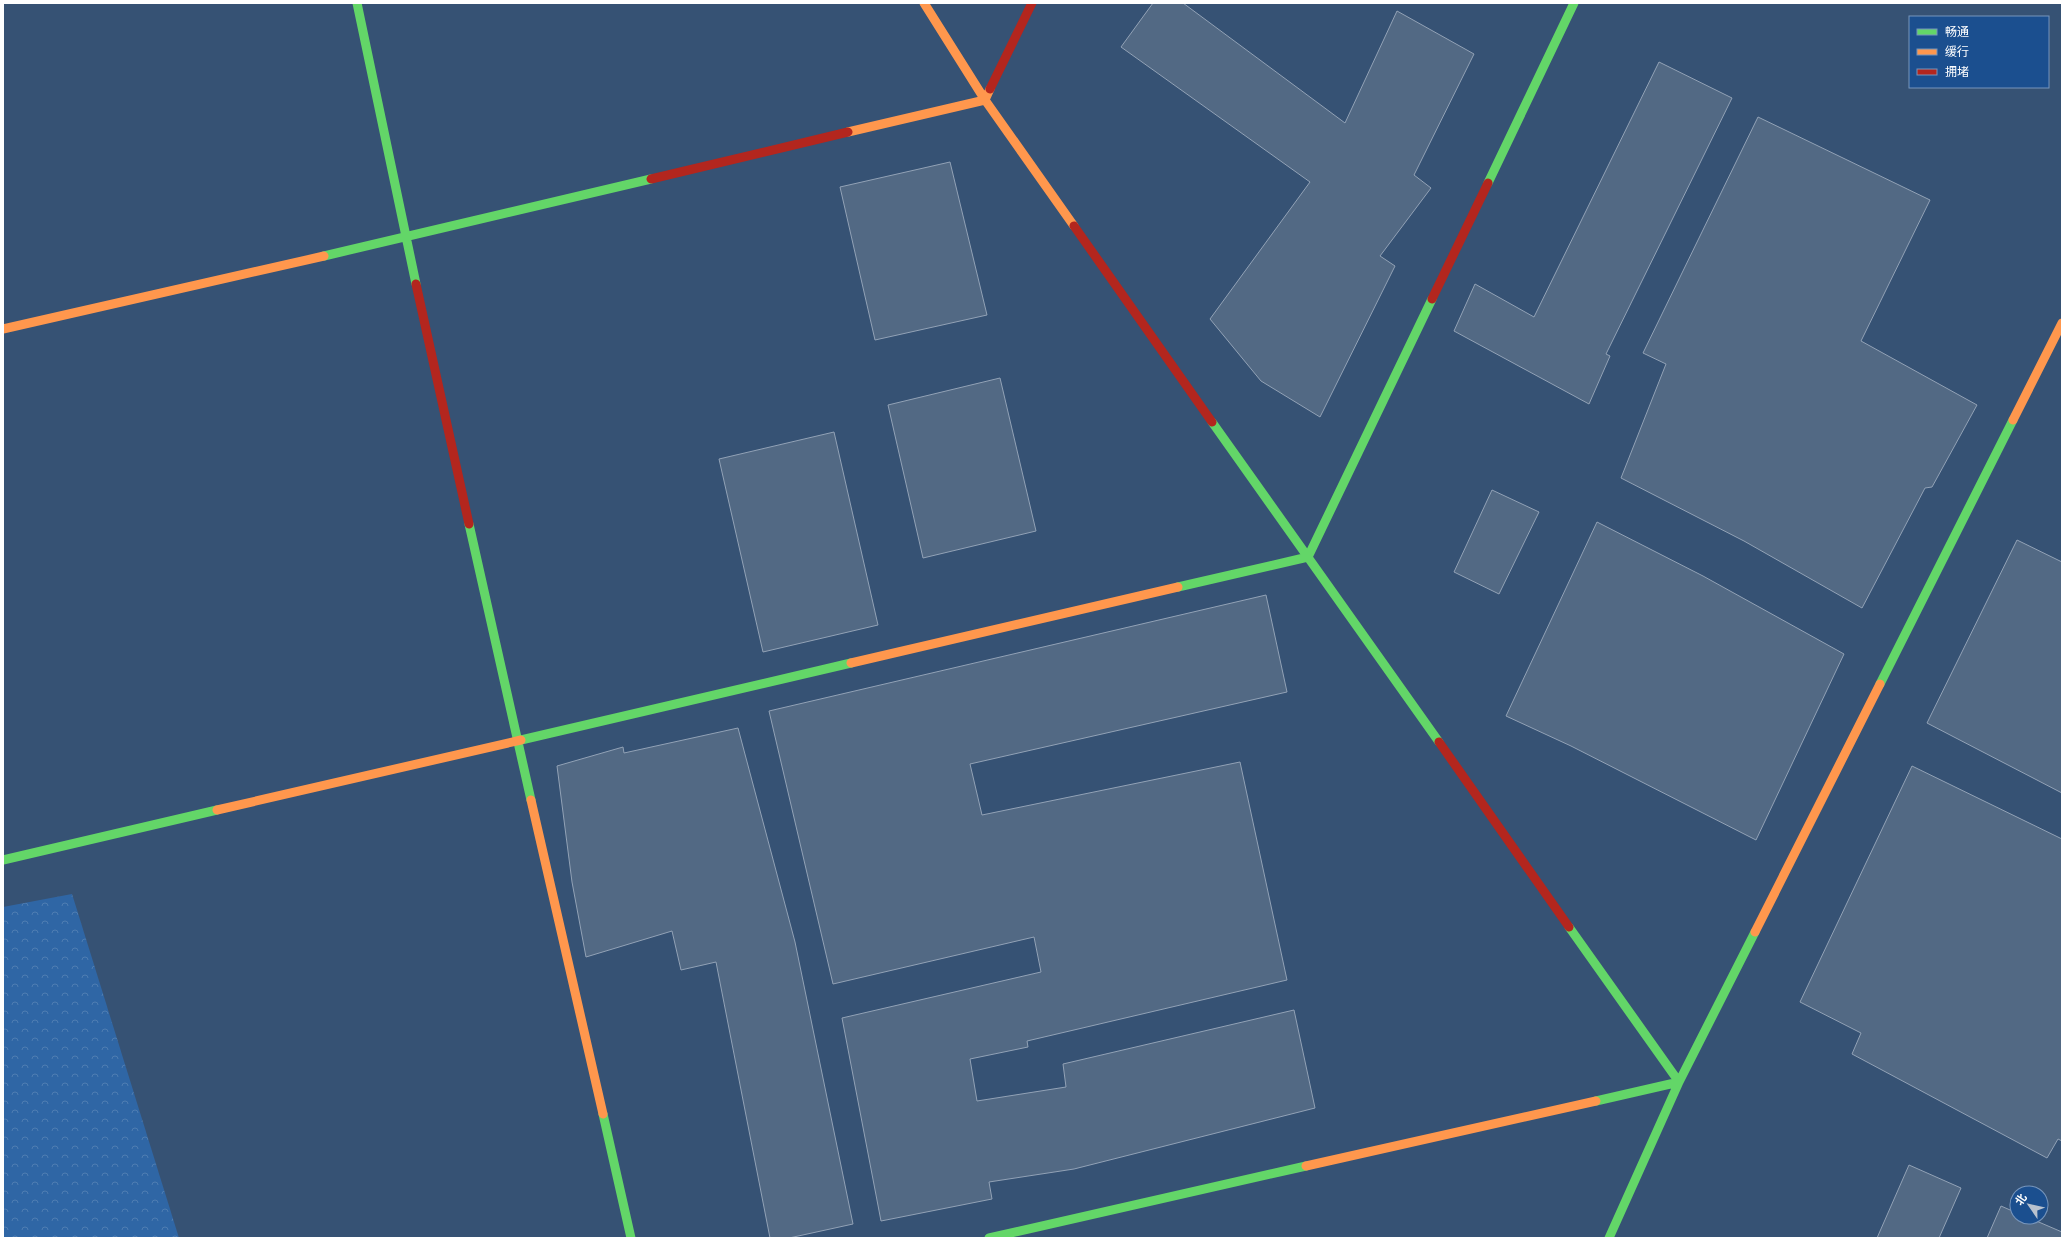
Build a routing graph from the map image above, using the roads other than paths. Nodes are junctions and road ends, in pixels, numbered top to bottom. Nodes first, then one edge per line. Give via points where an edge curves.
1 (357, 3) edge
2 (924, 3) edge
3 (1032, 3) edge
4 (1574, 3) edge
5 (985, 100) junction
6 (405, 237) junction
7 (2062, 323) edge
8 (3, 329) edge
9 (1308, 557) junction
10 (516, 740) junction
11 (3, 860) edge
12 (1679, 1082) junction
13 (631, 1238) edge
14 (989, 1238) edge
15 (1609, 1238) edge

1 - 6 street
2 - 5 street
3 - 5 street
4 - 9 street
5 - 6 street
5 - 9 street
6 - 8 street
6 - 10 street
7 - 12 street
9 - 10 street
9 - 12 street
10 - 11 street
10 - 13 street
12 - 14 street
12 - 15 street

